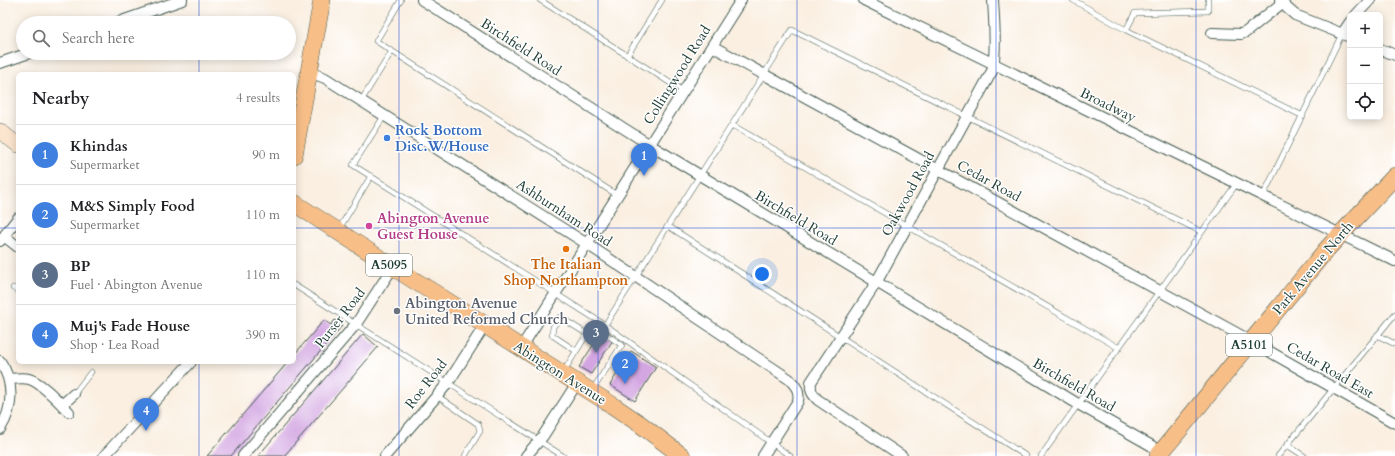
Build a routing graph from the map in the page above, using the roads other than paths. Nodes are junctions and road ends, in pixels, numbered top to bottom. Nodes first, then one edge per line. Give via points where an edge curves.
1 (182, 0) edge
2 (322, 0) edge
3 (401, 0) edge
4 (422, 0) edge
5 (540, 0) edge
6 (662, 0) edge
7 (741, 0) edge
8 (864, 0) edge
9 (993, 0) edge
10 (1073, 0) edge
11 (1208, 0) edge
12 (1370, 0) edge
13 (1281, 1) edge
14 (1359, 12) edge
15 (136, 16) edge
16 (1126, 30) junction
17 (1212, 33) dead end
18 (1346, 36) edge
19 (712, 46) junction
20 (1383, 50) edge
21 (392, 51) junction
22 (1395, 55) edge
23 (627, 56) junction
24 (16, 58) edge
25 (0, 63) edge
26 (994, 65) junction
27 (309, 72) junction
28 (764, 75) junction
29 (683, 92) junction
30 (361, 100) junction
31 (384, 116) junction
32 (1303, 116) junction
33 (967, 117) junction
34 (732, 125) junction
35 (0, 131) edge
36 (16, 143) edge
37 (296, 144) edge
38 (650, 145) junction
39 (938, 169) junction
40 (699, 175) junction
41 (370, 176) junction
42 (1395, 176) edge
43 (1237, 183) junction
44 (617, 195) junction
45 (1263, 196) junction
46 (296, 204) edge
47 (16, 220) edge
48 (668, 226) junction
49 (907, 226) junction
50 (337, 231) junction
51 (1202, 232) junction
52 (1340, 234) junction
53 (2, 238) edge
54 (587, 244) junction
55 (16, 245) edge
56 (1395, 261) edge
57 (393, 267) junction
58 (636, 276) junction
59 (876, 283) junction
60 (296, 286) edge
61 (1159, 291) junction
62 (555, 293) junction
63 (1395, 314) edge
64 (356, 324) junction
65 (485, 325) junction
66 (605, 326) junction
67 (587, 334) junction
68 (1377, 335) junction
69 (841, 337) junction
70 (1252, 341) junction
71 (1395, 344) edge
72 (521, 348) junction
73 (1119, 348) junction
74 (576, 351) junction
75 (0, 361) edge
76 (189, 364) edge
77 (92, 372) dead end
78 (562, 373) junction
79 (10, 379) junction
80 (448, 383) junction
81 (577, 383) junction
82 (1334, 388) junction
83 (592, 392) junction
84 (74, 394) joint
85 (437, 396) junction
86 (1078, 404) junction
87 (1395, 423) edge
88 (0, 429) edge
89 (539, 441) junction
90 (771, 443) junction
91 (1286, 445) junction
92 (1160, 455) edge
93 (104, 456) edge
94 (243, 456) edge
95 (385, 456) edge
96 (465, 456) edge
97 (526, 456) edge
98 (563, 456) edge
99 (682, 456) edge
100 (762, 456) edge
101 (790, 456) edge
102 (902, 456) edge
103 (1026, 456) edge
104 (1041, 456) edge
105 (1278, 456) edge
106 (1304, 456) edge

1 - 15 street
2 - 27 main road
3 - 21 lane via 376,41
4 - 38 street, Birchfield Road
5 - 23 lane
6 - 23 lane
7 - 19 street, Collingwood Road
8 - 26 street, Broadway
9 - 26 street, Oakwood Road
10 - 16 lane
11 - 16 lane via 1208,11 1135,13
12 - 14 street
13 - 17 street via 1246,32
13 - 18 street via 1295,14
16 - 32 lane
18 - 32 lane
19 - 28 street, Cedar Road
19 - 29 street, Collingwood Road
20 - 22 street
21 - 30 lane
21 - 44 lane
23 - 29 lane
24 - 25 street
26 - 33 street, Oakwood Road
26 - 43 street, Broadway
27 - 30 street, Ashburnham Road via 325,78
27 - 37 main road
28 - 33 lane via 792,30
28 - 34 lane
28 - 39 street, Cedar Road
29 - 38 street, Collingwood Road
30 - 31 street, Ashburnham Road
31 - 41 lane via 353,165
31 - 54 street, Ashburnham Road
32 - 45 lane
33 - 39 street, Oakwood Road
33 - 51 lane
34 - 40 lane
34 - 49 lane
35 - 36 main road
38 - 40 street, Birchfield Road
38 - 44 street, Collingwood Road
39 - 49 street, Oakwood Road
39 - 61 street, Cedar Road
40 - 48 lane
40 - 59 street, Birchfield Road
41 - 50 lane
41 - 62 lane
42 - 52 main road, Park Avenue North / A5101
43 - 45 street, Broadway
43 - 51 lane
44 - 54 street, Collingwood Road
45 - 52 street, Broadway
46 - 50 main road, Abington Avenue / A5095
47 - 53 street
48 - 58 lane
48 - 69 lane
49 - 59 street, Oakwood Road
49 - 73 lane
50 - 57 main road, Abington Avenue / A5095
51 - 61 lane
52 - 56 street, Broadway
52 - 70 main road, Park Avenue North / A5101
53 - 55 street
54 - 58 street, Ashburnham Road
54 - 62 street, Collingwood Road
57 - 64 street, Purser Road
57 - 65 main road, Abington Avenue / A5095
58 - 66 lane
58 - 90 street, Ashburnham Road via 789,379 797,389 798,401
59 - 69 street, Oakwood Road
59 - 86 street, Birchfield Road
60 - 64 lane
61 - 70 street, Cedar Road
61 - 73 lane
62 - 66 lane
62 - 72 street, Collingwood Road
63 - 68 lane
64 - 80 lane
64 - 94 street, Purser Road
65 - 72 main road, Abington Avenue / A5095
65 - 80 street, Roe Road
66 - 90 lane
67 - 74 lane
67 - 74 lane via 560,317 553,327 552,335
67 - 83 lane via 601,331 622,345
68 - 71 lane
68 - 82 lane
69 - 102 street, Oakwood Road via 811,382 810,389 818,400
69 - 103 lane
70 - 82 street, Cedar Road East
70 - 92 main road, Park Avenue North / A5101
72 - 78 main road, Abington Avenue / A5095
73 - 86 lane
74 - 78 lane
75 - 79 street
76 - 93 street
77 - 84 lane
78 - 81 main road, Abington Avenue / A5095
79 - 84 street via 24,378 36,382 66,408
79 - 88 street via 10,407
80 - 85 street, Roe Road
80 - 89 lane
81 - 83 main road, Abington Avenue / A5095
81 - 89 street
82 - 87 street, Cedar Road East
82 - 91 lane
83 - 99 main road, Abington Avenue / A5095
85 - 95 street, Roe Road
85 - 96 lane via 478,424 480,431
86 - 92 street, Birchfield Road via 1152,446
86 - 104 lane
89 - 97 street
89 - 98 lane
90 - 100 street
90 - 101 lane
91 - 105 lane
91 - 106 lane

